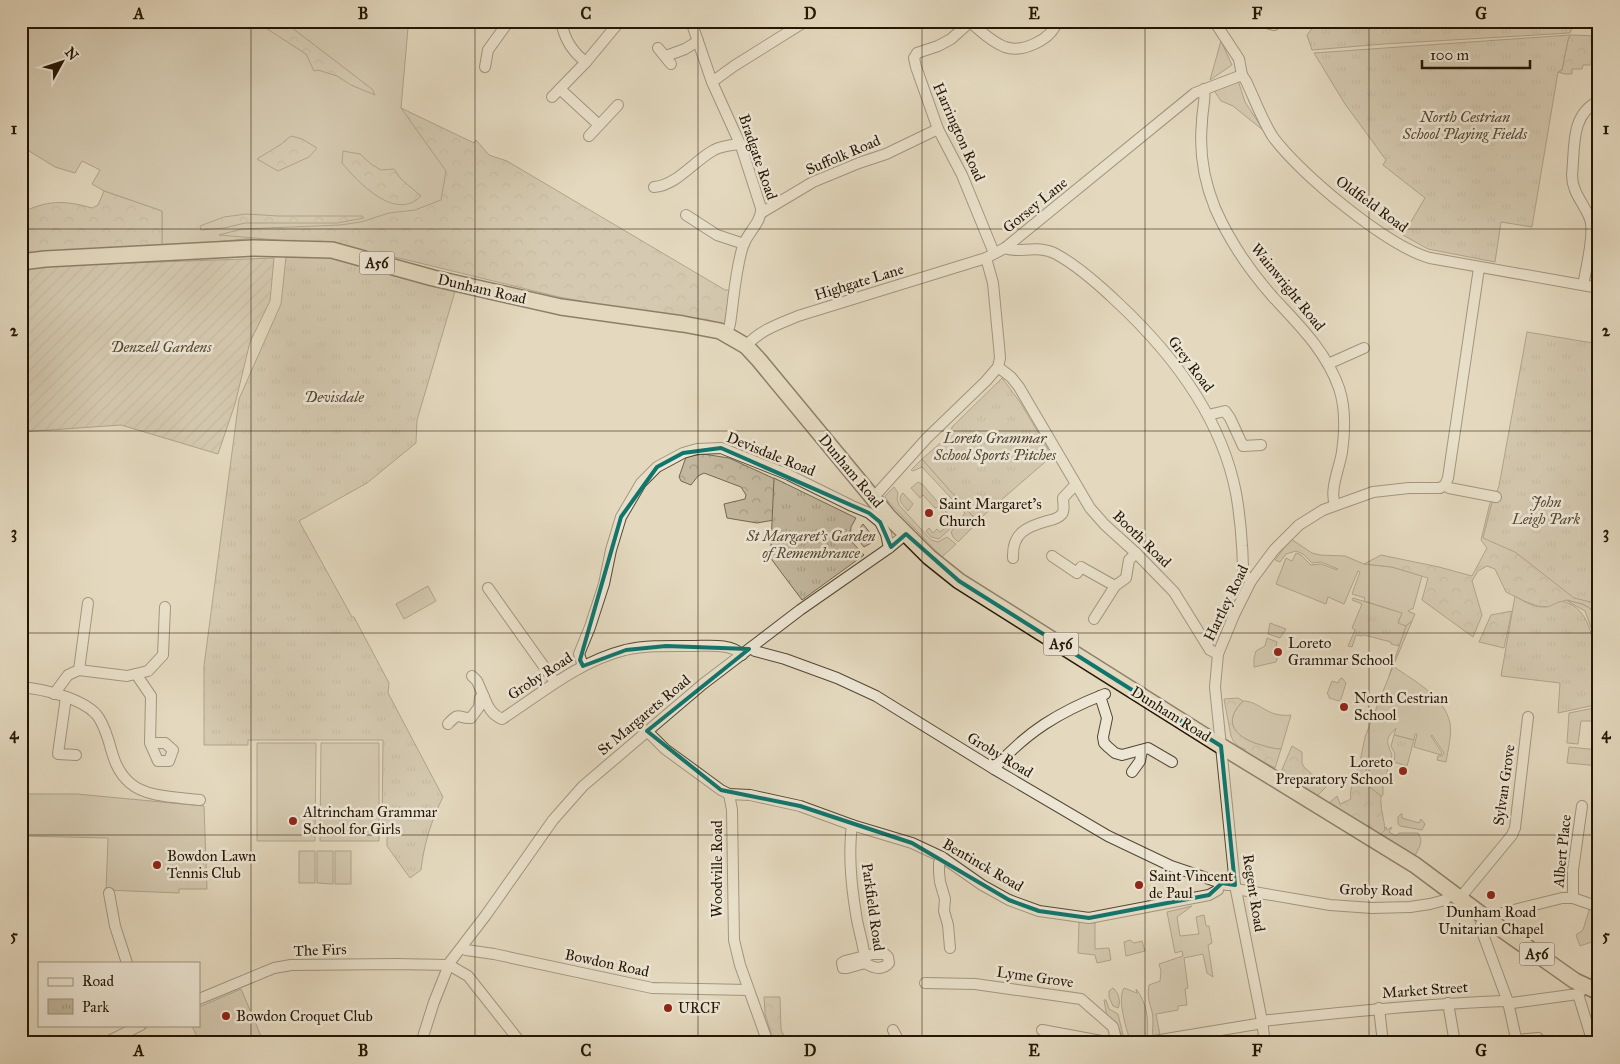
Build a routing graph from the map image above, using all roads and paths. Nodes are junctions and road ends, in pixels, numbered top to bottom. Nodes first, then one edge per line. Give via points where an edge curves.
1 (509, 21) edge
2 (561, 21) edge
3 (620, 21) edge
4 (691, 21) edge
5 (806, 21) edge
6 (1057, 21) edge
7 (1214, 21) edge
8 (970, 22) edge
9 (698, 41) junction
10 (658, 48) dead end
11 (586, 62) junction
12 (485, 67) dead end
13 (1242, 75) junction
14 (712, 82) junction
15 (1204, 88) junction
16 (560, 89) junction
17 (552, 97) dead end
18 (1599, 100) edge
19 (618, 105) dead end
20 (599, 125) junction
21 (938, 129) junction
22 (589, 136) dead end
23 (740, 144) junction
24 (658, 189) dead end
25 (761, 213) junction
26 (686, 214) dead end
27 (1595, 219) edge
28 (744, 244) junction
29 (1005, 248) junction
30 (990, 255) junction
31 (21, 262) edge
32 (1479, 268) junction
33 (1583, 285) junction
34 (1599, 288) edge
35 (727, 334) junction
36 (746, 346) junction
37 (1364, 348) dead end
38 (1328, 364) junction
39 (998, 367) junction
40 (1208, 414) junction
41 (1261, 445) dead end
42 (1075, 485) junction
43 (1445, 485) junction
44 (1496, 497) dead end
45 (874, 502) junction
46 (1335, 504) junction
47 (906, 534) junction
48 (889, 548) junction
49 (1136, 553) junction
50 (1052, 556) dead end
51 (1013, 558) dead end
52 (1251, 581) junction
53 (1115, 586) junction
54 (488, 588) dead end
55 (88, 603) dead end
56 (165, 607) dead end
57 (1094, 619) dead end
58 (751, 648) junction
59 (742, 654) junction
60 (1218, 654) junction
61 (583, 666) junction
62 (79, 670) junction
63 (136, 674) junction
64 (472, 676) dead end
65 (555, 682) junction
66 (21, 687) edge
67 (54, 694) junction
68 (484, 697) junction
69 (66, 698) junction
70 (1528, 718) dead end
71 (448, 724) dead end
72 (647, 731) junction
73 (150, 743) dead end
74 (1221, 746) junction
75 (1142, 750) junction
76 (76, 755) dead end
77 (1172, 762) dead end
78 (994, 769) junction
79 (1132, 772) dead end
80 (729, 794) junction
81 (200, 800) dead end
82 (1581, 806) dead end
83 (852, 825) junction
84 (942, 857) junction
85 (1220, 882) junction
86 (1236, 887) junction
87 (110, 893) dead end
88 (1456, 895) junction
89 (1573, 898) junction
90 (1599, 907) edge
91 (1488, 920) junction
92 (462, 948) junction
93 (950, 948) dead end
94 (865, 960) dead end
95 (127, 962) edge
96 (449, 966) junction
97 (925, 982) dead end
98 (748, 990) junction
99 (1587, 991) edge
100 (200, 999) edge
101 (1508, 1002) junction
102 (1448, 1003) junction
103 (1379, 1008) junction
104 (1263, 1022) junction
105 (139, 1026) edge
106 (893, 1030) dead end
107 (1042, 1030) dead end
108 (1538, 1038) dead end
109 (1517, 1041) edge
110 (105, 1043) edge
111 (421, 1043) edge
112 (521, 1043) edge
113 (768, 1043) edge
114 (900, 1043) edge
115 (1112, 1043) edge
116 (1117, 1043) edge
117 (1142, 1043) edge
118 (1265, 1043) edge
119 (1383, 1043) edge
120 (1455, 1043) edge
121 (1593, 1043) edge

1 - 12 street via 488,50
2 - 11 street via 567,39
3 - 11 street
4 - 9 street, Bradgate Road
5 - 14 street
6 - 8 street via 1048,35 1038,42 1016,49 1004,47
7 - 13 street, Oldfield Road via 1239,59
8 - 21 street, Harrington Road via 951,39 914,56
9 - 10 street via 668,60
9 - 14 street, Bradgate Road
11 - 16 street
13 - 15 street, Gorsey Lane
13 - 32 street, Oldfield Road via 1275,139 1309,175 1343,204 1420,255
14 - 23 street, Bradgate Road
15 - 29 street, Gorsey Lane
15 - 38 street, Wainwright Road via 1201,156 1218,215 1247,262 1304,329
16 - 17 street
16 - 20 street
18 - 27 street via 1587,108 1578,121 1572,175 1576,195
19 - 20 street
20 - 22 street
21 - 25 street, Suffolk Road via 886,154 814,182
21 - 30 street, Harrington Road via 962,175
23 - 24 street via 714,150
23 - 25 street, Bradgate Road
25 - 28 street, Bradgate Road
26 - 28 street via 717,234
27 - 33 street
28 - 35 street, Bradgate Road
29 - 30 street, Gorsey Lane
29 - 40 street, Grey Road via 1037,249 1056,254 1101,288 1164,351
30 - 36 street, Highgate Lane via 791,319 759,334
30 - 39 street via 1000,346
31 - 35 highway, Dunham Road / A56 via 253,248 332,250 434,278 561,307 682,324
32 - 33 street, Oldfield Road
32 - 43 street
33 - 34 street, Oldfield Road
35 - 36 highway, Dunham Road / A56
36 - 45 highway, Dunham Road / A56
37 - 38 street
38 - 46 street, Wainwright Road via 1344,405 1345,422 1333,497
39 - 42 street, Booth Road via 1019,387
39 - 45 street via 884,484
40 - 41 street via 1225,411 1243,446
40 - 52 street, Grey Road via 1230,469 1239,515 1244,573
42 - 49 street, Booth Road via 1090,508
42 - 51 street via 1063,498 1061,515 1029,527 1020,534 1014,545
43 - 44 street, Hartley Road
43 - 46 street, Hartley Road via 1440,488 1373,492
45 - 47 highway, Dunham Road / A56
46 - 52 street, Hartley Road via 1312,516 1285,537
47 - 48 street, St Margarets Road
47 - 74 highway, Dunham Road / A56 via 959,580
48 - 58 street, St Margarets Road
48 - 61 street, Devisdale Road via 883,528 874,516 789,475 721,448 683,453 657,467 641,483 621,516 604,584 579,654
49 - 53 street via 1129,560 1126,578
49 - 60 street, Booth Road via 1174,592 1210,650
50 - 53 street via 1077,573 1081,567
52 - 60 street, Hartley Road
53 - 57 street
54 - 65 street
55 - 62 street
56 - 63 street via 163,655 148,671
58 - 59 street, St Margarets Road
58 - 78 street, Groby Road via 838,678 881,699
59 - 61 street, Groby Road via 732,648 666,646 626,650
59 - 72 street, St Margarets Road
60 - 74 street via 1215,687
61 - 65 street, Groby Road
62 - 63 street via 127,676
62 - 67 street via 68,675
63 - 73 street via 151,696
64 - 68 street
65 - 68 street, Groby Road via 502,719 494,716
66 - 67 street
67 - 69 street
68 - 71 street via 480,698 480,707 471,718 455,716
69 - 76 street via 58,754
69 - 81 street via 90,708 98,716 113,759 129,782 142,790
70 - 88 street, Sylvan Grove via 1516,828
72 - 80 street via 665,749
72 - 92 street, St Margarets Road via 583,786 553,820
74 - 86 street, Regent Road
74 - 88 highway, Dunham Road / A56 via 1415,865
75 - 77 street via 1150,749
75 - 78 street via 1121,754 1105,744 1103,737 1107,718 1102,695 1061,713 1041,726
75 - 79 street via 1140,761
78 - 85 street, Groby Road via 1108,836 1171,866
80 - 83 street, Bentinck Road via 750,795 800,806
80 - 98 street, Woodville Road via 734,940
82 - 89 street, Albert Place
83 - 84 street, Bentinck Road via 912,843
83 - 94 street, Parkfield Road via 851,879
84 - 85 street, Bentinck Road via 1009,900 1039,911 1089,918 1209,896 1218,890
84 - 93 street via 939,872
85 - 86 street, Groby Road
86 - 88 street, Groby Road via 1330,905 1372,908 1430,904
86 - 104 street, Regent Road
87 - 95 street via 115,926
88 - 91 highway, Dunham Road / A56
89 - 90 street, Albert Place
89 - 91 street, Albert Place via 1506,912
91 - 99 highway, Dunham Road / A56
91 - 101 street via 1481,924 1481,929
92 - 96 street, St Margarets Road
92 - 98 street, Bowdon Road via 652,988
96 - 100 street, The Firs via 291,965 274,968
96 - 111 street, St Margarets Road
96 - 112 street via 468,976
97 - 116 street, Lyme Grove via 975,984 1081,999 1113,1027
98 - 113 street, Woodville Road
99 - 101 street, Market Street
99 - 121 street
101 - 102 street, Market Street
101 - 109 street
102 - 103 street, Market Street
102 - 120 street
103 - 104 street, Market Street
103 - 119 street
104 - 117 street, Market Street
104 - 118 street, Regent Road
105 - 110 street
106 - 114 street
107 - 115 street
108 - 109 street

